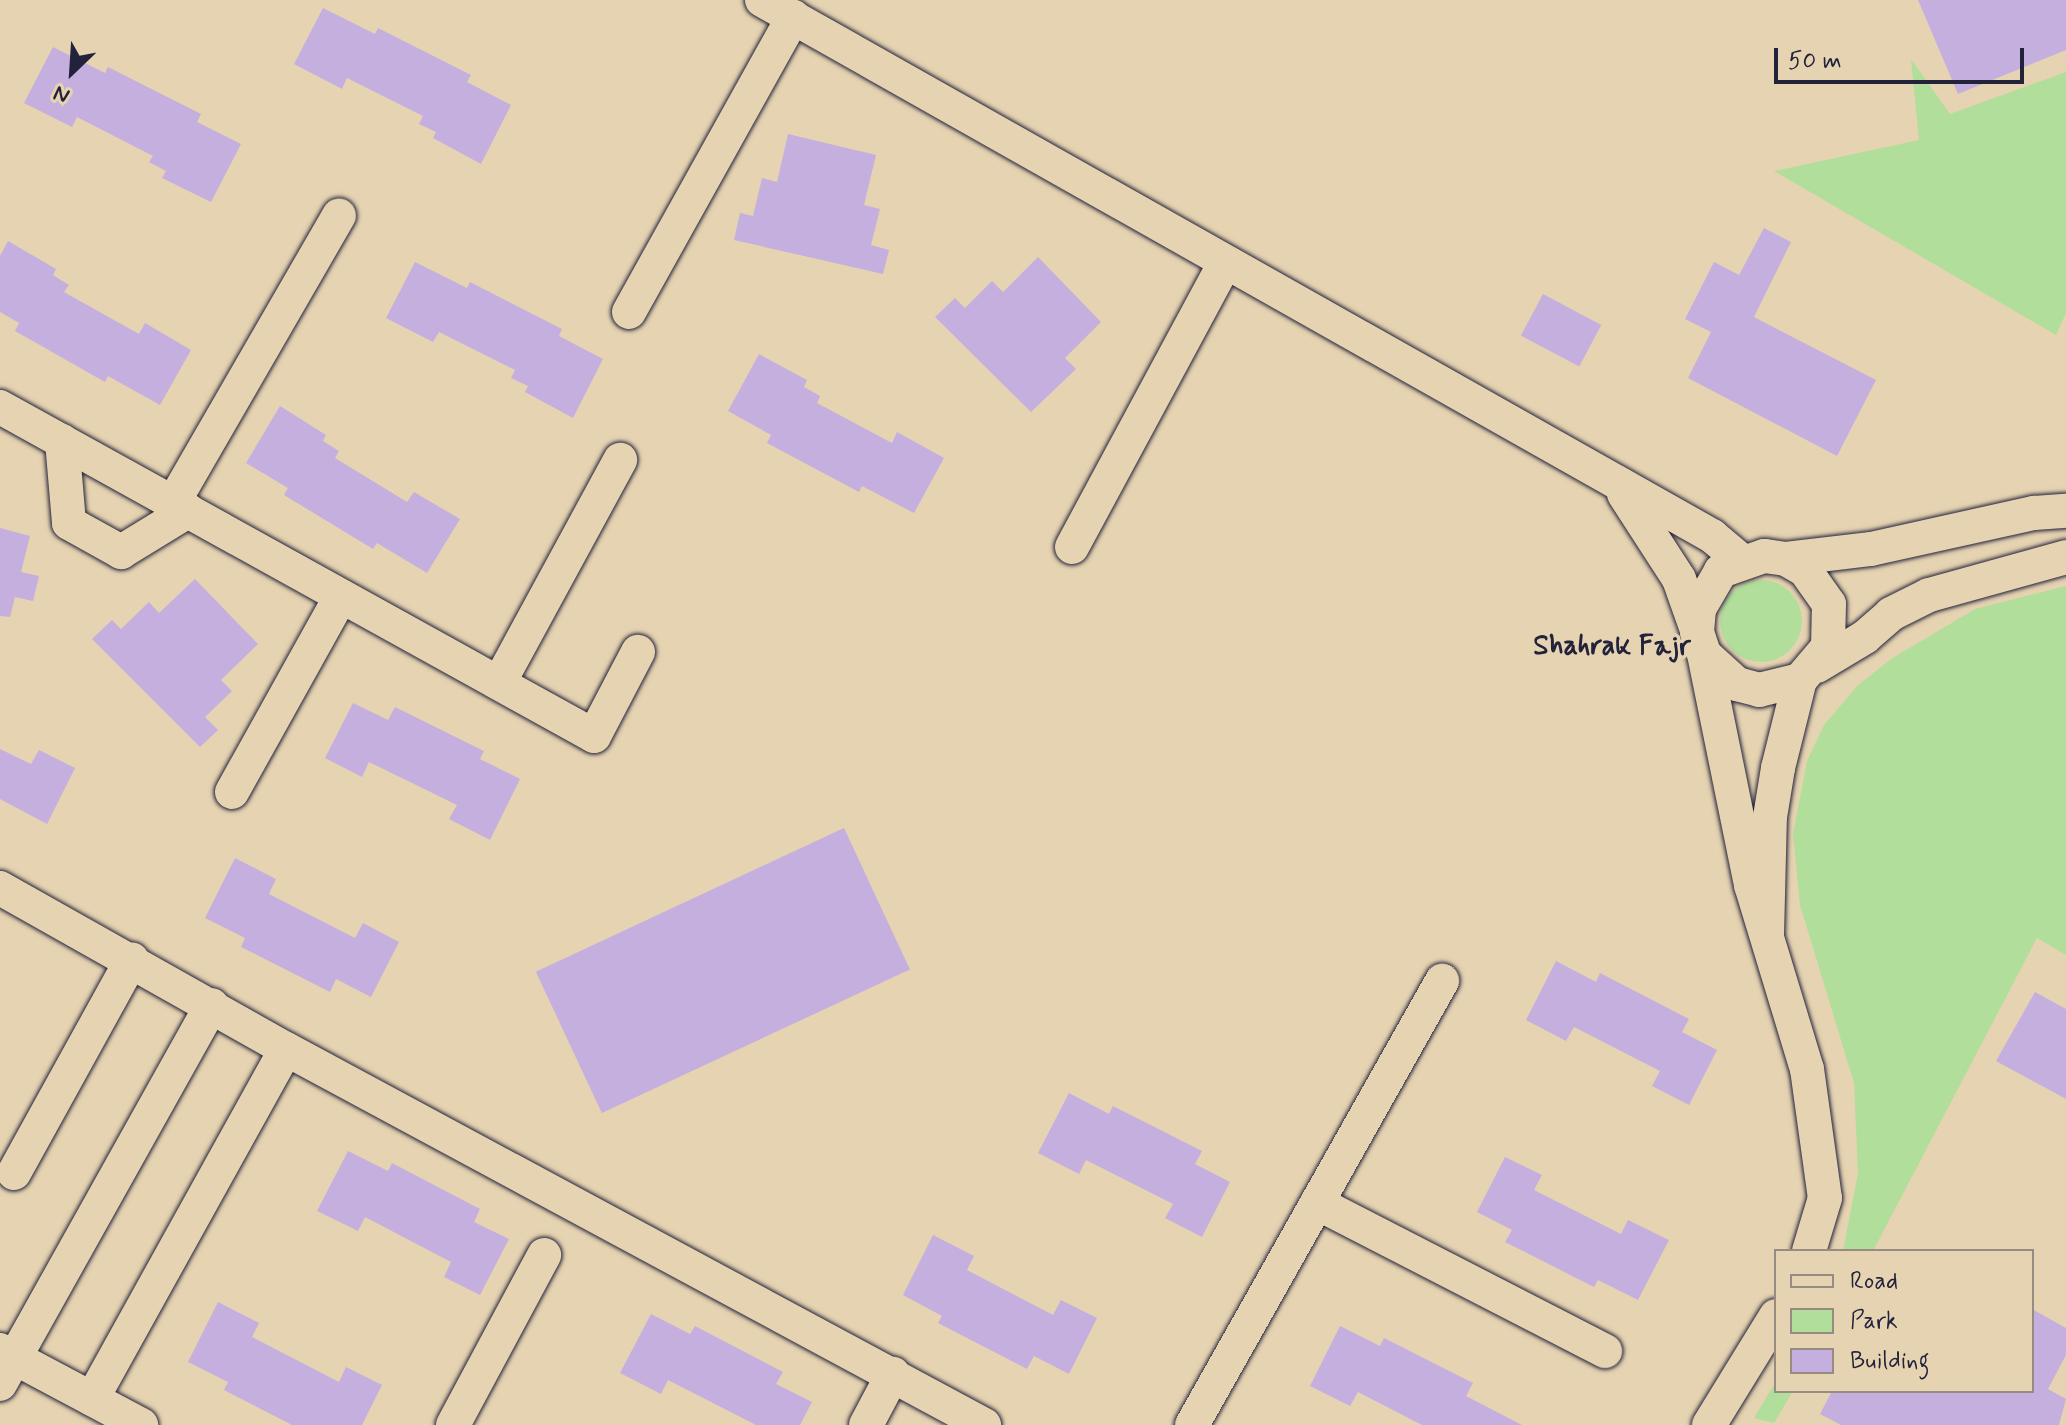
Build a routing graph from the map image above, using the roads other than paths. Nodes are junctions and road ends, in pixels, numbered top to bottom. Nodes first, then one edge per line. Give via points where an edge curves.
1 (762, 0) edge
2 (793, 17) junction
3 (339, 215) dead end
4 (1225, 263) junction
5 (629, 312) dead end
6 (0, 407) edge
7 (62, 441) junction
8 (620, 460) dead end
9 (1619, 487) junction
10 (181, 507) junction
11 (2066, 511) edge
12 (1072, 547) dead end
13 (2066, 557) edge
14 (1786, 559) junction
15 (1741, 560) junction
16 (341, 596) junction
17 (1701, 643) junction
18 (638, 652) dead end
19 (1809, 673) junction
20 (499, 683) junction
21 (232, 792) dead end
22 (0, 888) edge
23 (1767, 936) junction
24 (132, 959) junction
25 (1442, 981) dead end
26 (212, 1005) junction
27 (286, 1049) junction
28 (14, 1173) dead end
29 (1317, 1203) junction
30 (1810, 1249) edge
31 (544, 1255) dead end
32 (1774, 1319) edge
33 (1605, 1351) dead end
34 (5, 1364) edge
35 (893, 1374) junction
36 (92, 1399) junction
37 (141, 1425) edge
38 (453, 1425) edge
39 (866, 1425) edge
40 (984, 1425) edge
41 (1192, 1425) edge
42 (1709, 1425) edge

1 - 2 street
2 - 4 street
2 - 5 street
3 - 10 street
4 - 9 street
4 - 12 street
6 - 7 street
7 - 10 street
7 - 10 street via 69,523 121,552
8 - 20 street
9 - 15 street via 1712,536
9 - 17 street via 1679,579
10 - 16 street
11 - 14 street via 2034,513 1871,549
13 - 19 street via 1929,595 1891,614
14 - 15 street
14 - 19 street via 1812,577 1829,604 1832,626
15 - 17 street via 1721,571 1707,589
16 - 20 street
16 - 21 street
17 - 19 street via 1737,684 1780,689
17 - 23 street via 1751,885
18 - 20 street via 594,736
19 - 23 street via 1770,817
22 - 24 street
23 - 30 street via 1807,1069 1825,1198
24 - 26 street
24 - 28 street
25 - 29 street
26 - 27 street
26 - 34 street
27 - 35 street
27 - 36 street
29 - 33 street
29 - 41 street
31 - 38 street
32 - 42 street
34 - 36 street
35 - 39 street
35 - 40 street
36 - 37 street

